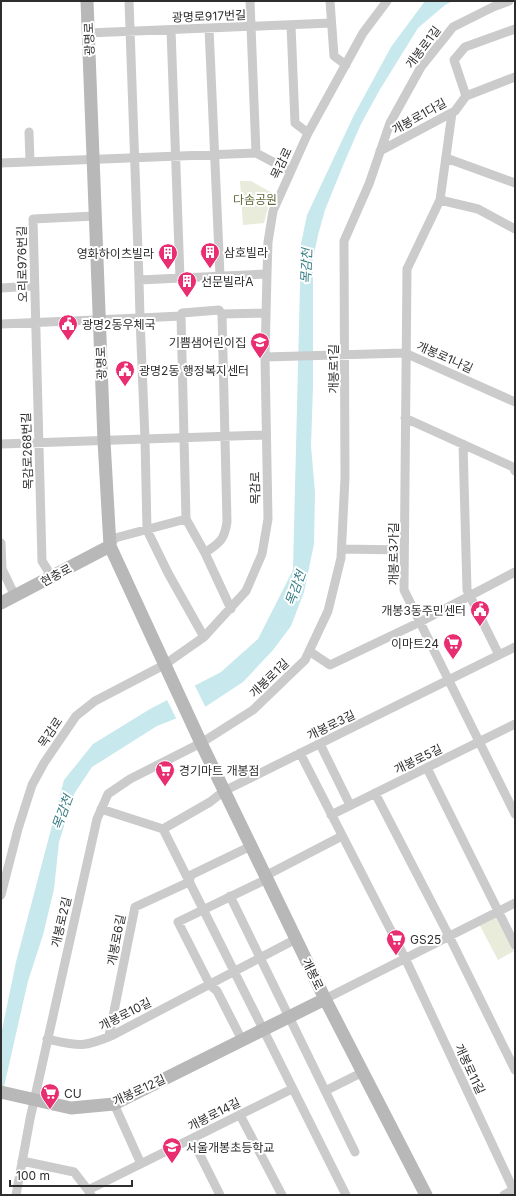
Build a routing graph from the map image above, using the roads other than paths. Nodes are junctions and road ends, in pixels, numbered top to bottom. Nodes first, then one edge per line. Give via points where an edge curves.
1 (87, 1) edge
2 (129, 1) edge
3 (250, 1) edge
4 (330, 1) edge
5 (387, 1) edge
6 (509, 1) edge
7 (330, 23) junction
8 (291, 25) junction
9 (250, 27) junction
10 (209, 28) junction
11 (515, 29) edge
12 (171, 30) junction
13 (130, 32) junction
14 (88, 33) junction
15 (346, 65) junction
16 (515, 77) edge
17 (466, 96) junction
18 (452, 112) junction
19 (29, 132) dead end
20 (308, 133) junction
21 (380, 151) junction
22 (256, 152) junction
23 (214, 154) junction
24 (175, 156) junction
25 (134, 158) junction
26 (446, 158) junction
27 (93, 160) junction
28 (30, 162) junction
29 (1, 163) edge
30 (290, 172) junction
31 (515, 183) edge
32 (440, 200) junction
33 (95, 216) junction
34 (515, 229) edge
35 (266, 274) junction
36 (220, 276) junction
37 (180, 278) junction
38 (139, 280) junction
39 (34, 286) junction
40 (1, 288) edge
41 (266, 313) junction
42 (222, 314) junction
43 (181, 316) junction
44 (140, 318) junction
45 (99, 319) junction
46 (35, 322) junction
47 (1, 324) edge
48 (406, 353) junction
49 (341, 356) junction
50 (269, 357) junction
51 (515, 402) edge
52 (405, 418) junction
53 (225, 436) junction
54 (266, 436) junction
55 (145, 438) junction
56 (185, 438) junction
57 (104, 441) junction
58 (39, 443) junction
59 (1, 444) edge
60 (463, 444) junction
61 (515, 471) edge
62 (186, 519) junction
63 (147, 530) junction
64 (1, 543) edge
65 (110, 546) junction
66 (342, 549) junction
67 (404, 550) junction
68 (205, 553) junction
69 (515, 572) edge
70 (52, 577) junction
71 (469, 595) junction
72 (14, 596) junction
73 (1, 603) edge
74 (231, 610) junction
75 (420, 622) junction
76 (204, 637) junction
77 (515, 647) edge
78 (310, 651) junction
79 (499, 655) junction
80 (166, 669) junction
81 (448, 680) junction
82 (515, 724) edge
83 (200, 741) junction
84 (479, 742) junction
85 (320, 744) junction
86 (300, 753) junction
87 (427, 768) junction
88 (224, 791) junction
89 (375, 793) junction
90 (350, 805) junction
91 (101, 809) junction
92 (515, 814) edge
93 (331, 815) junction
94 (163, 829) junction
95 (342, 836) junction
96 (251, 846) junction
97 (266, 877) junction
98 (189, 882) junction
99 (1, 896) edge
100 (230, 896) junction
101 (515, 903) edge
102 (203, 910) junction
103 (498, 912) junction
104 (449, 936) junction
105 (296, 939) junction
106 (515, 945) edge
107 (260, 958) junction
108 (405, 958) junction
109 (234, 972) junction
110 (210, 985) junction
111 (325, 999) junction
112 (289, 1017) junction
113 (263, 1030) junction
114 (109, 1036) junction
115 (48, 1039) junction
116 (242, 1040) junction
117 (515, 1070) edge
118 (363, 1072) junction
119 (292, 1089) junction
120 (325, 1091) junction
121 (1, 1092) edge
122 (33, 1100) junction
123 (114, 1104) junction
124 (240, 1115) junction
125 (192, 1139) junction
126 (356, 1152) dead end
127 (22, 1161) junction
128 (141, 1164) junction
129 (514, 1191) edge
130 (89, 1192) edge
131 (16, 1195) edge
132 (220, 1195) edge
133 (282, 1195) edge
134 (346, 1195) edge
135 (426, 1195) edge
136 (504, 1195) edge

1 - 14 main road, 광명로
2 - 13 street
3 - 9 street
4 - 7 street
5 - 15 street, 목감로 via 363,33
6 - 21 street, 개봉로1길 via 493,6 453,28 420,67 390,123
7 - 8 street, 광명로917번길
7 - 15 street via 334,56
8 - 9 street, 광명로917번길
8 - 20 street via 294,123
9 - 10 street, 광명로917번길
9 - 22 street
10 - 12 street, 광명로917번길
10 - 23 street
11 - 17 street via 465,47 454,60
12 - 13 street, 광명로917번길
12 - 24 street
13 - 14 street, 광명로917번길
13 - 25 street
14 - 27 main road, 광명로
15 - 20 street, 목감로
16 - 17 street
17 - 18 street, 개봉로1다길
18 - 21 street, 개봉로1다길
18 - 26 street, 개봉로3가길
19 - 28 street
20 - 30 street, 목감로
21 - 49 street, 개봉로1길 via 369,184 344,241
22 - 23 street
22 - 30 street
23 - 24 street
23 - 36 street
24 - 25 street
24 - 37 street
25 - 27 street
25 - 38 street
26 - 31 street
26 - 32 street, 개봉로3가길
27 - 28 street
27 - 33 main road, 광명로
28 - 29 street
30 - 35 street, 목감로 via 273,211
32 - 34 street via 478,209
32 - 48 street, 개봉로3가길 via 407,269
33 - 39 street, 오리로976번길 via 33,219
33 - 45 main road, 광명로
35 - 36 street
35 - 41 street, 목감로
36 - 37 street
37 - 38 street
38 - 44 street
39 - 40 street
39 - 46 street, 오리로976번길
41 - 42 street
41 - 50 street, 목감로
42 - 43 street via 219,310 182,313
42 - 53 street
43 - 44 street
43 - 56 street
44 - 45 street
44 - 55 street
45 - 46 street
45 - 57 main road, 광명로
46 - 47 street
46 - 58 street, 목감로268번길
48 - 49 street, 개봉로1나길
48 - 51 street, 개봉로1나길
48 - 52 street, 개봉로3가길
49 - 50 street, 개봉로1나길
49 - 66 street, 개봉로1길 via 345,478
50 - 54 street, 목감로
52 - 60 street
52 - 67 street, 개봉로3가길
53 - 54 street
53 - 56 street
53 - 68 street via 225,536
54 - 74 street, 목감로 via 268,520 263,549 246,591
55 - 56 street
55 - 57 street
55 - 63 street
56 - 62 street
57 - 58 street
57 - 65 main road, 광명로
58 - 59 street
58 - 70 street, 목감로268번길 via 42,561
60 - 61 street via 513,467
60 - 71 street
62 - 63 street
62 - 68 street
63 - 65 street via 115,538
63 - 76 street
64 - 72 street via 2,569
65 - 70 main road, 현충로
65 - 80 main road, 광명로
66 - 67 street
66 - 78 street, 개봉로1길 via 328,611
67 - 75 street, 개봉로3가길 via 404,590
68 - 74 street
69 - 71 street
70 - 72 main road, 현충로
71 - 75 street
71 - 79 street
72 - 73 main road, 현충로
74 - 76 street, 목감로
75 - 78 street via 330,665
75 - 81 street, 개봉로3가길
76 - 80 street, 목감로
77 - 79 street, 개봉로3길
78 - 83 street, 개봉로1길 via 305,660 253,710
79 - 81 street, 개봉로3길
80 - 83 main road, 개봉로
80 - 99 street, 목감로 via 95,701 71,723 32,785
81 - 84 street
81 - 85 street, 개봉로3길
82 - 84 street, 개봉로5길
83 - 88 main road, 개봉로
83 - 91 street, 개봉로2길 via 130,779 108,794
84 - 87 street, 개봉로5길
84 - 92 street
85 - 86 street, 개봉로3길
85 - 90 street
86 - 88 street, 개봉로3길
86 - 93 street, 개봉로11길
87 - 89 street, 개봉로5길
87 - 103 street
88 - 94 street
88 - 96 main road, 개봉로
89 - 90 street, 개봉로5길
89 - 104 street
90 - 93 street, 개봉로5길
91 - 94 street
91 - 115 street, 개봉로2길
93 - 95 street, 개봉로11길
94 - 98 street
95 - 97 street
95 - 108 street, 개봉로11길
96 - 97 main road, 개봉로
96 - 98 street, 개봉로6길 via 191,875
97 - 100 street
97 - 105 main road, 개봉로
98 - 102 street
98 - 114 street, 개봉로6길 via 135,907
100 - 102 street
100 - 107 street
101 - 103 street
102 - 109 street
102 - 110 street via 178,922
103 - 104 street
103 - 106 street
104 - 108 street
104 - 117 street
105 - 107 street, 개봉로10길
105 - 111 main road, 개봉로
107 - 109 street, 개봉로10길
107 - 112 street
108 - 111 street
108 - 129 street, 개봉로11길
109 - 110 street, 개봉로10길
109 - 113 street
110 - 114 street, 개봉로10길
110 - 116 street via 217,991
111 - 112 main road, 개봉로12길
111 - 118 main road, 개봉로
112 - 113 main road, 개봉로12길
112 - 120 street
113 - 116 main road, 개봉로12길
113 - 119 street
114 - 115 street, 개봉로10길 via 91,1044 76,1045
115 - 122 street, 개봉로2길
116 - 123 main road, 개봉로12길
118 - 120 street
118 - 135 main road, 개봉로
119 - 124 street, 개봉로14길
119 - 134 street
120 - 126 street
121 - 122 main road, 개봉로12길
122 - 123 main road, 개봉로12길 via 71,1108
122 - 127 street, 개봉로2길
123 - 128 street
124 - 125 street, 개봉로14길
124 - 133 street
125 - 128 street, 개봉로14길
125 - 132 street
127 - 130 street via 74,1172
127 - 131 street, 개봉로2길
128 - 130 street, 개봉로14길
129 - 136 street

